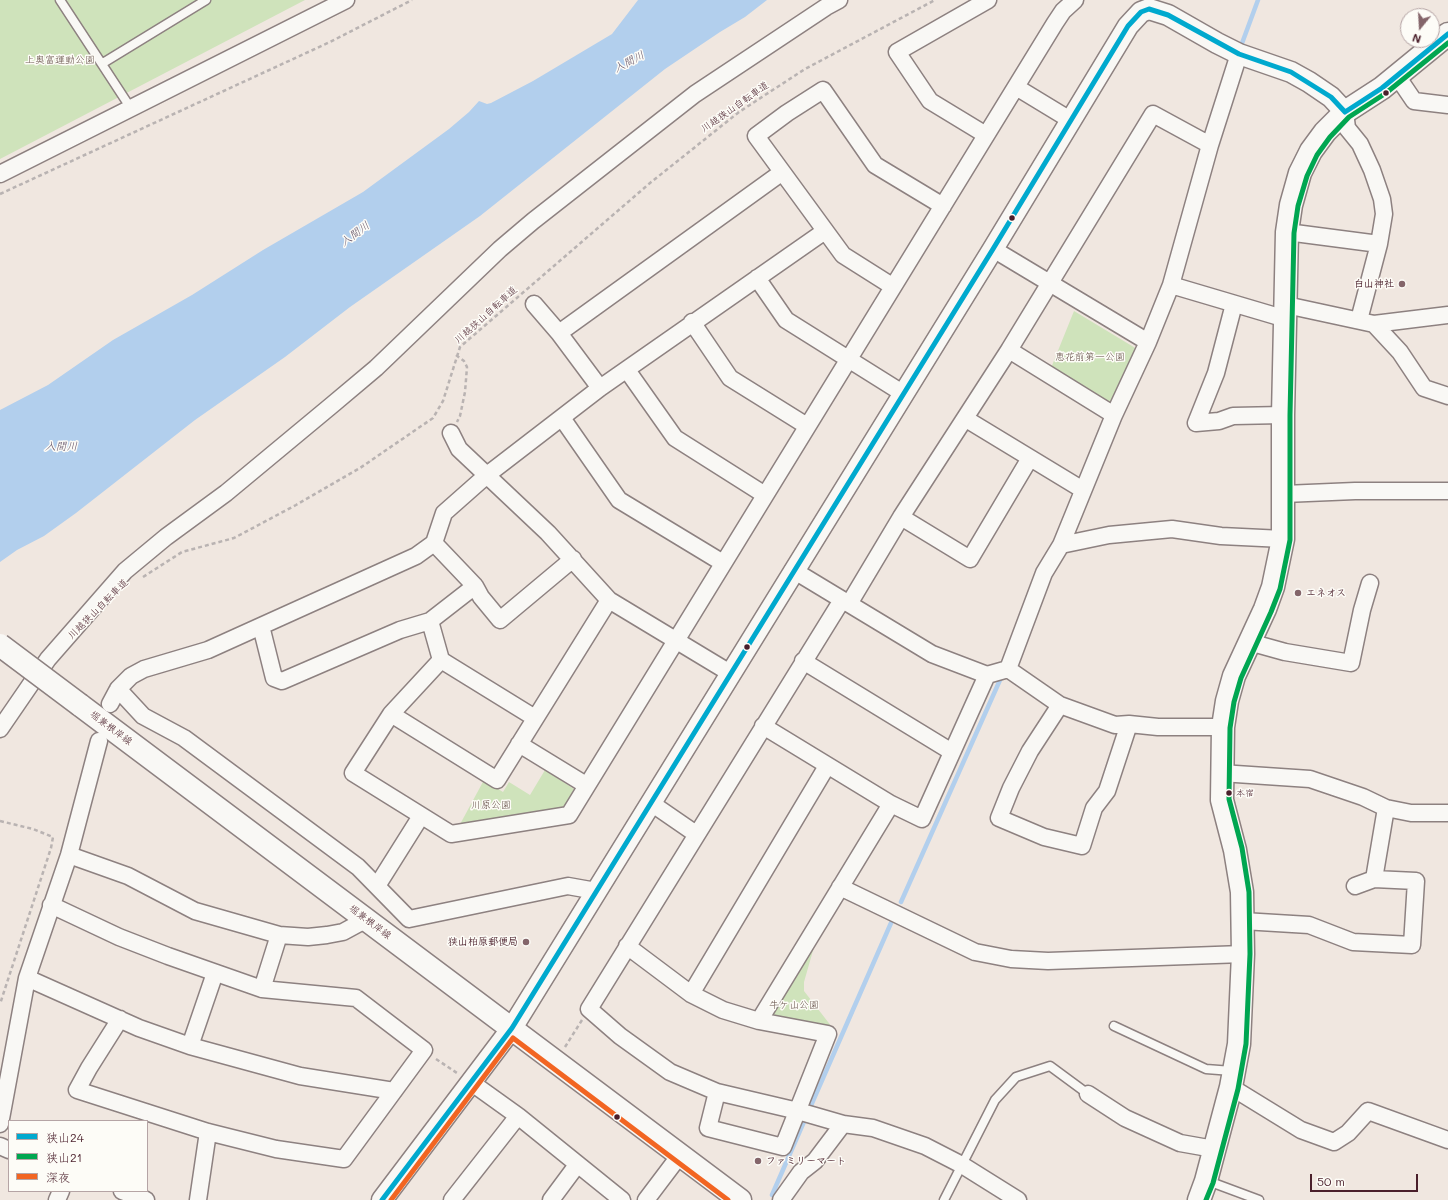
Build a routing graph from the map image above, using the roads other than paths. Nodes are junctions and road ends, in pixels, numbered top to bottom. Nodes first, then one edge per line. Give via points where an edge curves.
1 (60, 0) edge
2 (206, 0) edge
3 (346, 0) edge
4 (839, 0) edge
5 (988, 0) edge
6 (1075, 0) edge
7 (1148, 4) edge
8 (1448, 34) edge
9 (1240, 54) junction
10 (103, 63) junction
11 (1396, 76) junction
12 (1016, 87) junction
13 (1448, 105) edge
14 (130, 107) junction
15 (1345, 112) junction
16 (1072, 121) junction
17 (986, 135) junction
18 (1210, 145) junction
19 (781, 173) junction
20 (0, 174) edge
21 (943, 206) junction
22 (825, 231) junction
23 (1287, 232) junction
24 (1379, 244) junction
25 (993, 249) junction
26 (757, 278) junction
27 (1050, 283) junction
28 (1170, 285) junction
29 (892, 286) junction
30 (534, 304) dead end
31 (1234, 304) junction
32 (1286, 312) junction
33 (1448, 315) edge
34 (692, 322) junction
35 (1366, 322) junction
36 (559, 333) junction
37 (1148, 342) junction
38 (1009, 350) junction
39 (848, 358) junction
40 (627, 370) junction
41 (600, 388) junction
42 (904, 394) junction
43 (1448, 396) edge
44 (1114, 415) junction
45 (1283, 415) junction
46 (562, 418) junction
47 (966, 419) junction
48 (807, 426) junction
49 (451, 432) road end
50 (1030, 458) junction
51 (487, 475) junction
52 (1083, 490) junction
53 (1448, 491) edge
54 (1284, 494) junction
55 (765, 495) junction
56 (901, 517) junction
57 (1283, 539) junction
58 (434, 543) junction
59 (1061, 545) junction
60 (573, 559) junction
61 (723, 563) junction
62 (793, 570) junction
63 (1370, 584) dead end
64 (475, 586) junction
65 (609, 600) junction
66 (845, 602) junction
67 (430, 621) junction
68 (261, 626) junction
69 (676, 640) junction
70 (1249, 642) junction
71 (0, 645) edge
72 (441, 660) junction
73 (803, 661) junction
74 (1008, 669) junction
75 (730, 673) junction
76 (987, 675) junction
77 (118, 689) junction
78 (110, 704) dead end
79 (1060, 705) junction
80 (391, 714) junction
81 (534, 718) junction
82 (1129, 724) junction
83 (763, 726) junction
84 (1223, 727) junction
85 (0, 729) edge
86 (99, 741) dead end
87 (519, 744) junction
88 (952, 752) junction
89 (827, 766) junction
90 (1221, 772) junction
91 (586, 785) junction
92 (651, 803) junction
93 (890, 804) junction
94 (1386, 808) junction
95 (1448, 813) edge
96 (421, 816) junction
97 (696, 834) junction
98 (69, 855) junction
99 (1374, 879) junction
100 (377, 886) junction
101 (1355, 886) dead end
102 (840, 887) junction
103 (596, 891) junction
104 (51, 906) junction
105 (367, 919) junction
106 (1243, 921) junction
107 (279, 935) junction
108 (627, 946) junction
109 (1243, 954) junction
110 (215, 973) junction
111 (27, 978) junction
112 (262, 989) junction
113 (691, 994) junction
114 (120, 1019) junction
115 (759, 1021) junction
116 (1114, 1026) dead end
117 (512, 1028) junction
118 (190, 1046) junction
119 (1233, 1079) junction
120 (472, 1083) junction
121 (394, 1091) junction
122 (717, 1092) junction
123 (1088, 1094) joint
124 (805, 1113) junction
125 (518, 1116) junction
126 (0, 1124) edge
127 (843, 1124) junction
128 (208, 1132) junction
129 (1448, 1140) edge
130 (1214, 1149) junction
131 (680, 1155) junction
132 (962, 1164) junction
133 (577, 1165) junction
134 (1203, 1190) edge
135 (125, 1192) edge
136 (387, 1198) edge
137 (146, 1200) edge
138 (198, 1200) edge
139 (452, 1200) edge
140 (551, 1200) edge
141 (622, 1200) edge
142 (646, 1200) edge
143 (740, 1200) edge
144 (781, 1200) edge
145 (944, 1200) edge
146 (1018, 1200) edge
147 (1260, 1200) edge

1 - 10 lane
2 - 10 lane
3 - 14 street
4 - 85 street via 695,94 533,221 500,249 376,368 226,493 125,571 48,659
5 - 17 street via 897,52 930,101
6 - 12 street via 1063,11
7 - 9 street
7 - 16 street via 1128,26
8 - 11 main road
9 - 15 street via 1291,72 1310,82
9 - 18 street
10 - 14 lane
11 - 13 street via 1414,101
11 - 15 main road
12 - 16 street
12 - 17 street
14 - 20 street
15 - 23 main road via 1318,142 1300,173
15 - 24 street via 1347,128 1360,144 1382,199 1384,214
16 - 25 street
17 - 21 street
18 - 27 street via 1153,114
18 - 28 street
19 - 21 street via 756,136 823,90 875,165
19 - 22 street
19 - 36 street
21 - 29 street
22 - 26 street
22 - 29 street via 843,255
23 - 24 street
23 - 32 main road
24 - 35 street
25 - 27 street
25 - 42 street
26 - 34 street
26 - 39 street via 786,320
27 - 37 street
27 - 38 street
28 - 31 street
28 - 37 street
29 - 39 street
30 - 36 street
31 - 32 street
31 - 45 street via 1216,373 1196,422 1219,421 1233,416
32 - 35 street
32 - 45 main road
33 - 35 street
34 - 40 street
34 - 48 street via 730,378
35 - 43 street via 1400,352 1424,388
36 - 41 street
37 - 44 street
38 - 44 street
38 - 47 street
39 - 42 street
39 - 48 street
40 - 41 street
40 - 55 street via 675,438
41 - 46 street
42 - 62 street
44 - 52 street
45 - 54 main road
46 - 51 street
46 - 61 street via 618,500
47 - 50 street
47 - 56 street
48 - 55 street
49 - 51 street via 459,449
50 - 52 street
50 - 56 street via 970,559
51 - 58 street via 444,513
51 - 60 street
52 - 59 street
53 - 54 street
54 - 57 main road
55 - 61 street
56 - 66 street
57 - 59 street via 1220,536 1172,529 1109,535
57 - 70 main road via 1273,587
58 - 64 street
58 - 68 street via 416,556
59 - 74 street via 1044,574
60 - 64 street via 500,620
60 - 65 street
61 - 69 street
62 - 66 street
62 - 75 street
63 - 70 street via 1351,663 1285,652
64 - 67 street
65 - 69 street
65 - 81 street
66 - 73 street
66 - 76 street via 932,654
67 - 68 street via 400,630 282,681 274,678
67 - 72 street
68 - 77 street via 208,650 144,669 131,676
69 - 75 street
69 - 91 street
70 - 84 main road via 1234,676
71 - 105 main road, 堀兼根岸線, bridge
72 - 80 street
72 - 81 street
73 - 83 street
73 - 88 street
74 - 76 street
74 - 79 street
75 - 92 street
76 - 88 street
77 - 78 street
77 - 100 street via 143,716 184,738 358,867
79 - 82 street via 1115,725
79 - 82 street via 1030,752 999,818 1044,837 1082,846 1094,808 1107,791
80 - 87 street via 497,780
80 - 96 street via 353,773
81 - 87 street
82 - 84 street via 1158,727
83 - 89 street
83 - 97 street
84 - 90 main road
86 - 98 street
87 - 91 street
88 - 93 street via 922,819
89 - 93 street
89 - 113 street
90 - 94 street via 1310,779 1363,797
90 - 106 main road via 1222,800 1235,850 1242,892
91 - 96 street via 569,815 451,834
92 - 97 street
92 - 103 street
93 - 102 street
94 - 95 street via 1411,813
94 - 99 street
96 - 100 street
97 - 108 street
98 - 104 street
98 - 107 street via 128,876 194,912
99 - 101 street
99 - 106 street via 1416,881 1412,945 1353,942 1309,925
100 - 103 street via 409,919 568,886
102 - 109 street via 975,952 1011,959 1048,961
102 - 115 street
103 - 117 street
104 - 110 street via 119,937
104 - 111 street
105 - 107 street via 343,932 327,935
105 - 117 main road, 堀兼根岸線
106 - 109 main road
107 - 112 street
108 - 113 street
108 - 122 street via 589,1009 620,1036 670,1072
109 - 119 main road via 1239,1044
110 - 112 street
110 - 118 street
111 - 114 street
111 - 126 street
112 - 121 street via 356,998 424,1050
113 - 115 street via 723,1010
114 - 118 street
114 - 128 street via 77,1090
115 - 124 street via 828,1034
116 - 119 lane
117 - 120 street
117 - 131 main road, 堀兼根岸線
118 - 121 street via 300,1076
119 - 129 street via 1301,1130 1334,1142 1348,1133 1368,1111
119 - 130 main road
120 - 125 street
120 - 136 street
121 - 128 street via 344,1159 276,1149
122 - 124 street
122 - 124 street via 708,1128 783,1147
123 - 130 street via 1125,1118 1180,1143
123 - 132 lane via 1050,1066 1016,1077 995,1100
124 - 127 street
125 - 133 street
125 - 139 street
127 - 132 street via 873,1128 925,1146
127 - 144 street via 815,1161 801,1172
128 - 138 street
130 - 134 main road
131 - 142 street
131 - 143 main road, 堀兼根岸線
132 - 145 lane
132 - 146 street
133 - 140 street
133 - 141 street
134 - 147 lane
135 - 137 street

